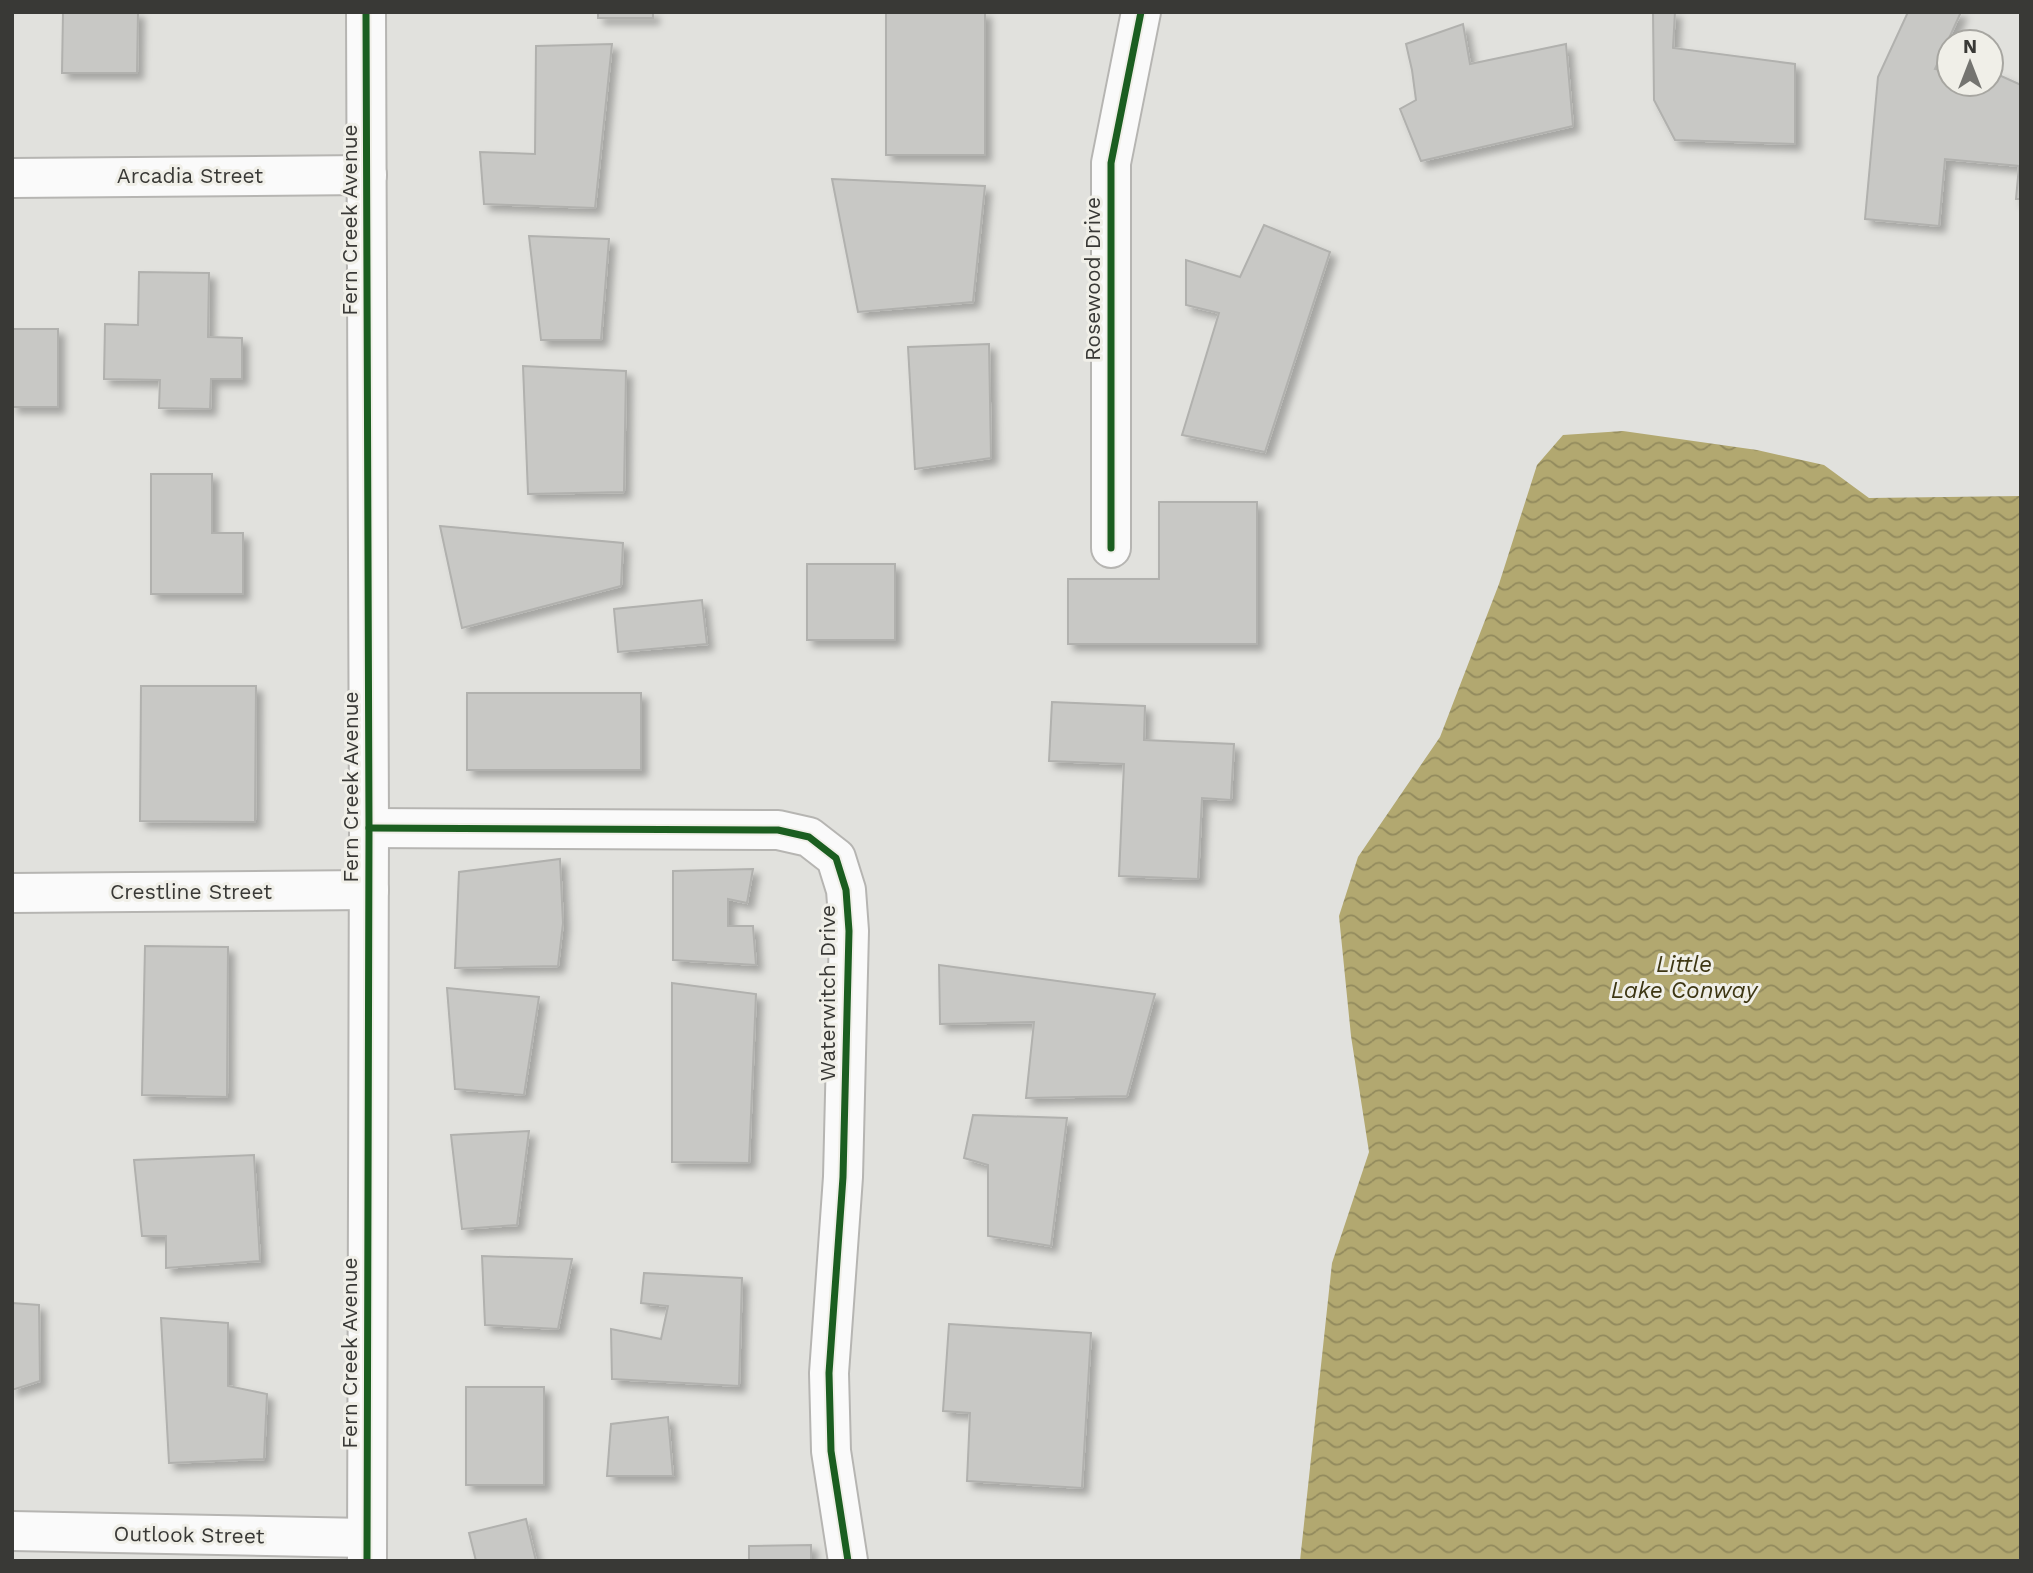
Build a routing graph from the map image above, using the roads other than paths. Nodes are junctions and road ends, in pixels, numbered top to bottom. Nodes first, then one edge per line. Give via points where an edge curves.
1 (366, 12) edge
2 (1141, 12) edge
3 (367, 175) junction
4 (12, 178) edge
5 (1111, 548) dead end
6 (369, 828) junction
7 (369, 890) junction
8 (12, 893) edge
9 (12, 1531) edge
10 (366, 1549) edge
11 (848, 1561) edge

1 - 3 street, Fern Creek Avenue
2 - 5 street, Rosewood Drive via 1111,163
3 - 4 street, Arcadia Street
3 - 6 street, Fern Creek Avenue
6 - 7 street, Fern Creek Avenue
6 - 11 street, Waterwitch Drive via 778,830 809,837 836,858 846,890 849,931 843,1177 829,1373 831,1451
7 - 8 street, Crestline Street
7 - 10 street, Fern Creek Avenue
9 - 10 street, Outlook Street

